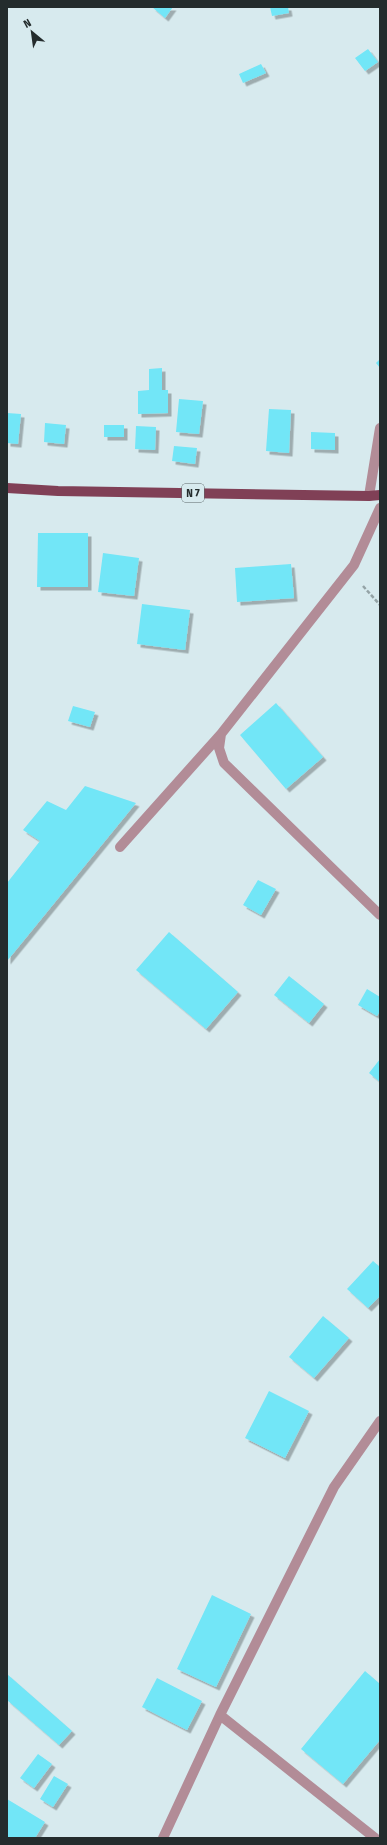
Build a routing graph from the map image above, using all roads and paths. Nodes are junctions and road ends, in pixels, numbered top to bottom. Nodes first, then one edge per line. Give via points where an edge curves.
1 (380, 428) edge
2 (7, 488) edge
3 (380, 495) edge
4 (369, 496) junction
5 (380, 508) edge
6 (350, 570) junction
7 (380, 605) edge
8 (221, 734) junction
9 (120, 847) dead end
10 (380, 915) edge
11 (380, 1421) edge
12 (220, 1715) junction
13 (163, 1838) edge
14 (375, 1838) edge

1 - 4 street
2 - 4 main road, N 7 via 58,492
3 - 4 main road, N 7
5 - 6 street
6 - 7 path
6 - 8 street
8 - 9 street
8 - 10 street via 219,748 224,763
11 - 12 street via 334,1488
12 - 13 street
12 - 14 street

